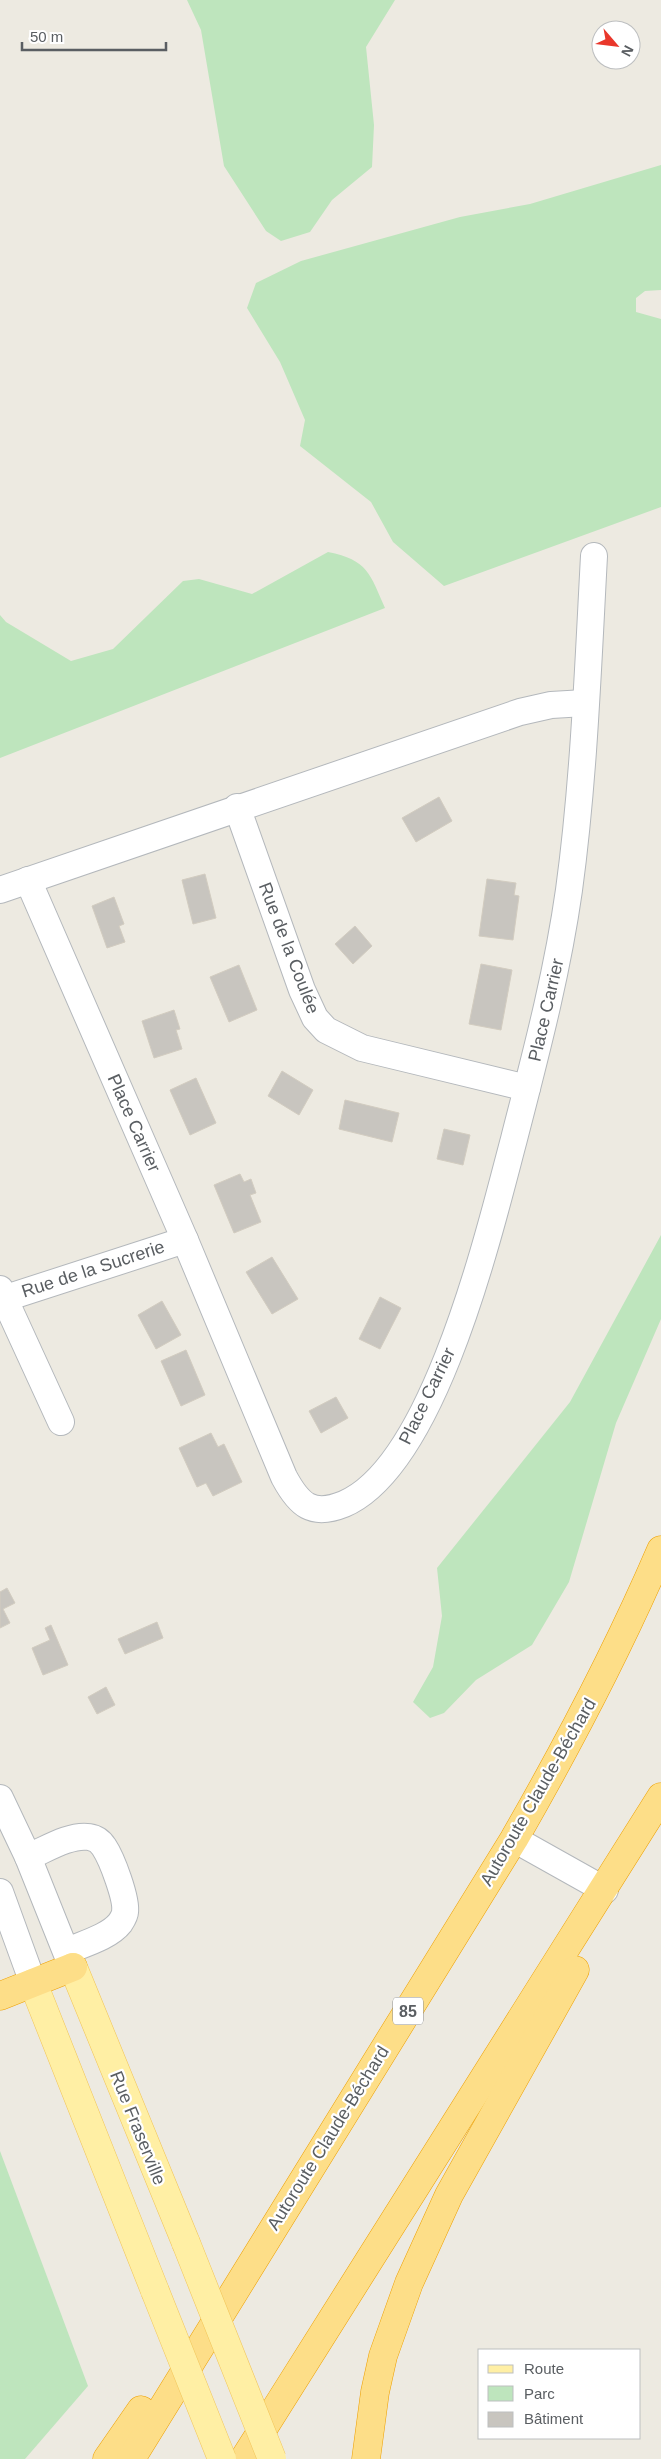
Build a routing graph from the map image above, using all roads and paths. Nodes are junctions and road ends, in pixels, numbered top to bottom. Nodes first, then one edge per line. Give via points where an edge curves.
1 (594, 556) dead end
2 (585, 703) junction
3 (237, 808) junction
4 (28, 880) junction
5 (0, 890) edge
6 (527, 1088) junction
7 (185, 1240) junction
8 (2, 1296) edge
9 (61, 1422) dead end
10 (661, 1550) edge
11 (661, 1797) edge
12 (0, 1798) edge
13 (661, 1828) edge
14 (514, 1839) junction
15 (28, 1856) junction
16 (605, 1890) junction
17 (0, 1892) edge
18 (70, 1960) junction
19 (33, 1983) junction
20 (0, 1996) edge
21 (321, 2149) junction
22 (346, 2296) junction
23 (107, 2459) edge
24 (131, 2459) edge
25 (222, 2459) edge
26 (244, 2459) edge
27 (255, 2459) edge
28 (272, 2459) edge
29 (366, 2459) edge

1 - 2 street, Place Carrier
2 - 3 street via 535,707
2 - 6 street, Place Carrier via 569,891 546,1012
3 - 4 street
3 - 6 street, Rue de la Coulée via 302,990 314,1018 326,1030 362,1048
4 - 5 street
4 - 7 street, Place Carrier
6 - 7 street, Place Carrier via 495,1213 444,1368 416,1427 401,1450 377,1479 350,1501 314,1509 298,1500
7 - 8 street, Rue de la Sucrerie
8 - 9 street
10 - 14 highway, Autoroute Claude-Béchard / 85 via 607,1669
11 - 16 highway
12 - 15 street, Rue Fraserville
13 - 29 highway via 540,2029 429,2237 397,2313 384,2356 375,2392
14 - 16 street
14 - 21 highway, Autoroute Claude-Béchard / 85
15 - 18 street, Rue Fraserville
15 - 18 street via 87,1836 96,1838 104,1847 113,1867 125,1913 112,1930
16 - 22 highway
17 - 19 street
18 - 19 highway
18 - 28 main road, Rue Fraserville, bridge
19 - 20 highway
19 - 25 main road, bridge
21 - 23 highway
21 - 24 highway, Autoroute Claude-Béchard / 85
22 - 26 highway
22 - 27 highway

